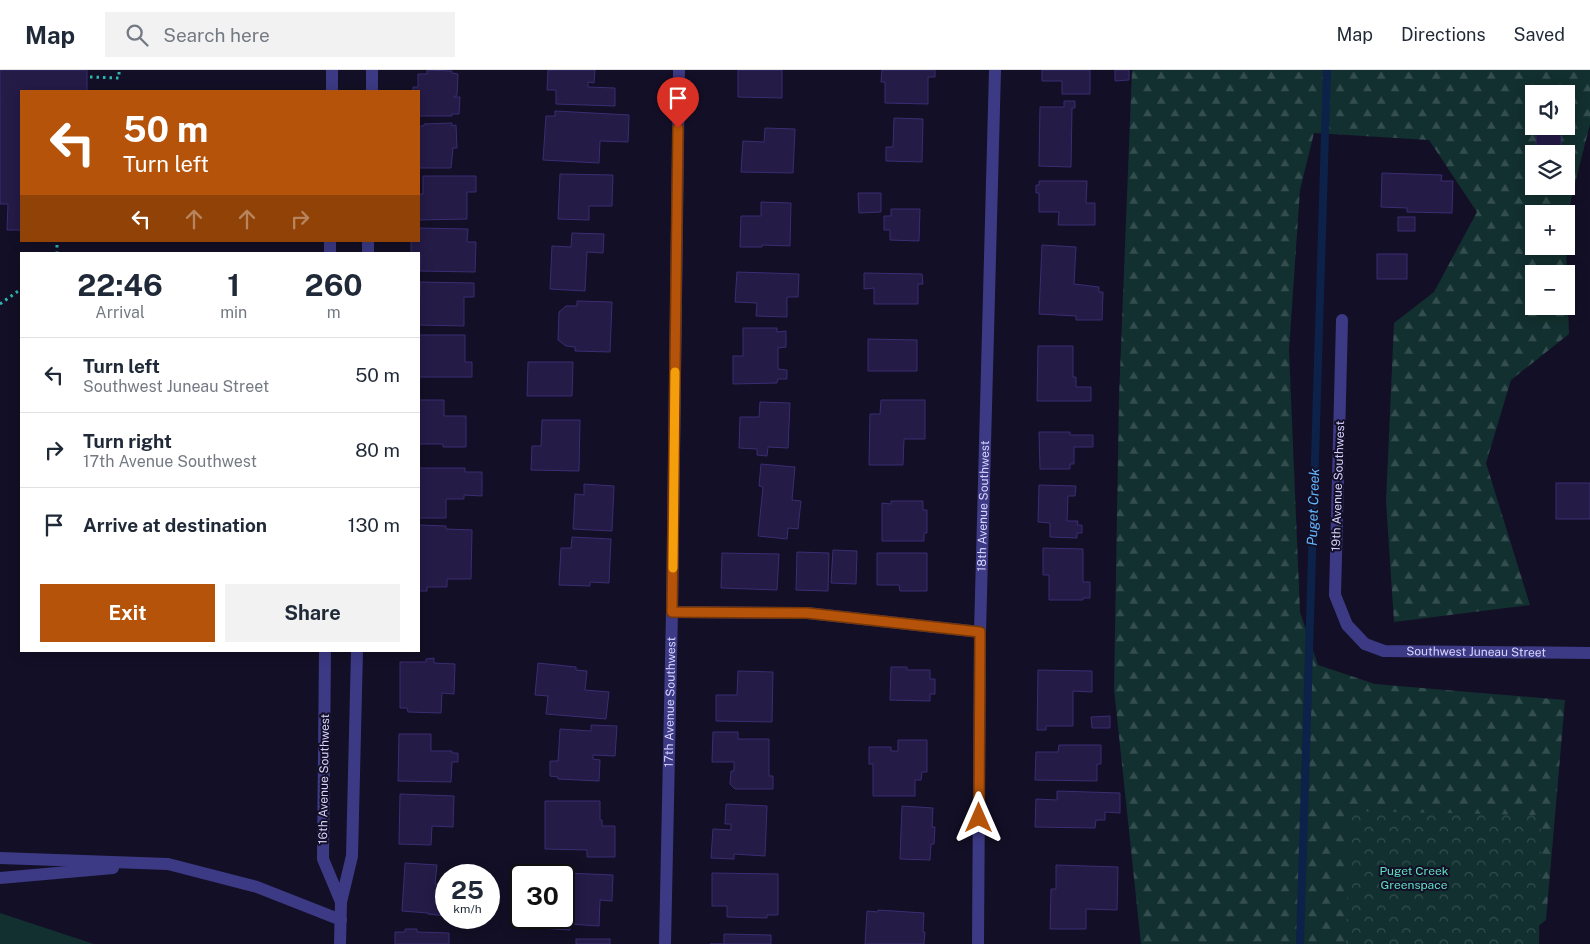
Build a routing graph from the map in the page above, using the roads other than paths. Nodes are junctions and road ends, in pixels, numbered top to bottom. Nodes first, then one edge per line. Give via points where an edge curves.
1 (332, 70) edge
2 (372, 70) edge
3 (679, 70) edge
4 (995, 70) edge
5 (332, 90) edge
6 (372, 90) edge
7 (1342, 320) dead end
8 (672, 612) junction
9 (980, 632) junction
10 (1365, 644) joint
11 (325, 652) edge
12 (358, 652) edge
13 (1590, 653) edge
14 (0, 858) edge
15 (168, 864) junction
16 (0, 878) edge
17 (340, 902) junction
18 (340, 920) junction
19 (340, 944) edge
20 (665, 944) edge
21 (978, 944) edge

1 - 5 street
2 - 6 street
3 - 8 street, 17th Avenue Southwest
4 - 9 street, 18th Avenue Southwest
7 - 10 street, 19th Avenue Southwest via 1335,595 1347,625
8 - 9 street via 807,613
8 - 20 street, 17th Avenue Southwest
9 - 21 street, 18th Avenue Southwest
10 - 13 street, Southwest Juneau Street via 1384,651
11 - 17 street, 16th Avenue Southwest via 323,859
12 - 17 street, 16th Avenue Southwest via 352,856
14 - 15 street
15 - 16 street
15 - 18 street via 257,887
17 - 18 street, 16th Avenue Southwest
18 - 19 street, 16th Avenue Southwest

